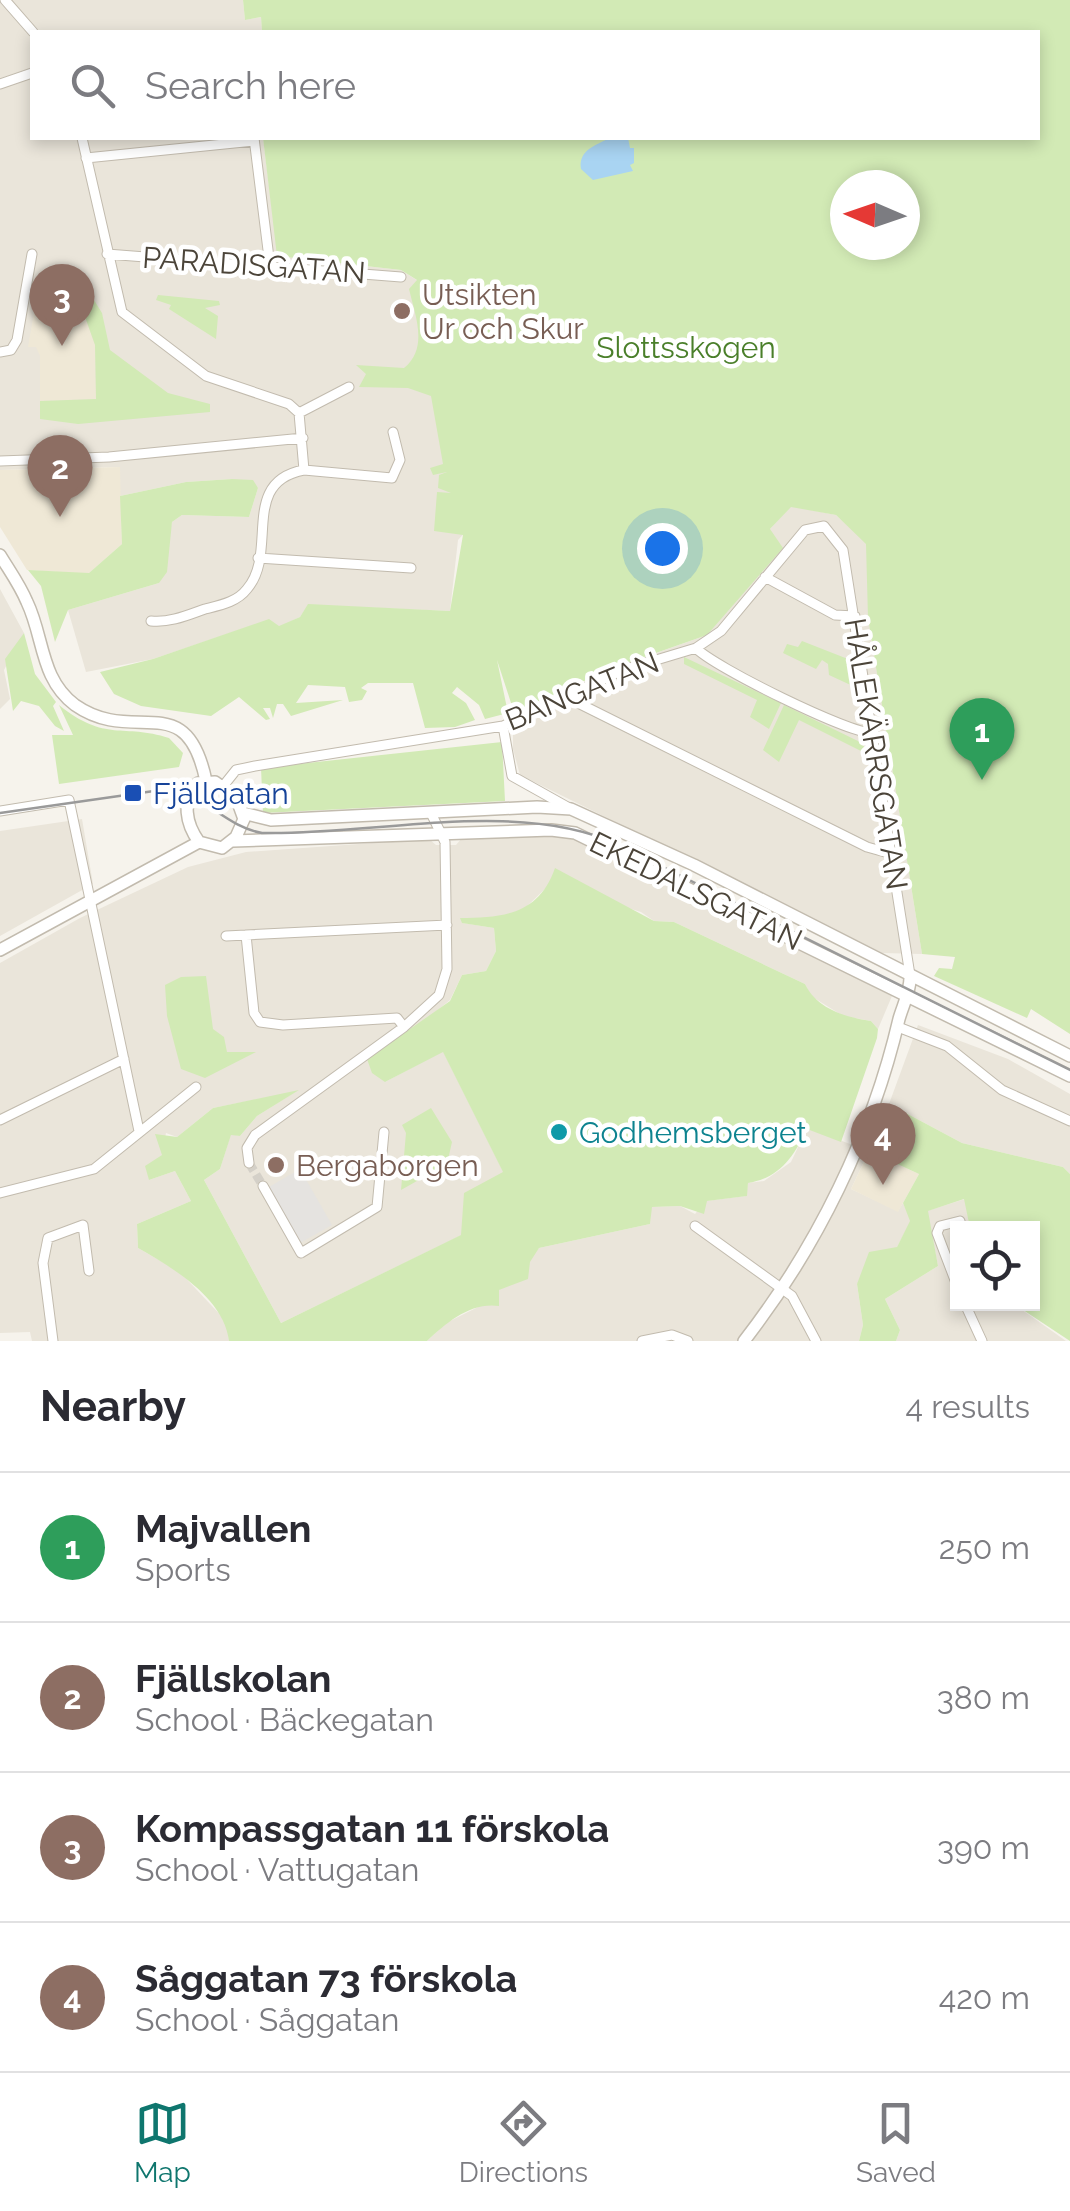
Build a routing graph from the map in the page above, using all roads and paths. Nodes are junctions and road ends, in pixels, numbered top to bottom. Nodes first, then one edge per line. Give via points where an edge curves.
1 (5, 0) edge
2 (31, 30) edge
3 (30, 74) edge
4 (0, 84) edge
5 (82, 140) edge
6 (245, 140) edge
7 (254, 140) edge
8 (86, 158) junction
9 (32, 254) dead end
10 (107, 254) junction
11 (270, 266) junction
12 (401, 277) dead end
13 (0, 352) edge
14 (349, 387) dead end
15 (299, 413) junction
16 (393, 432) dead end
17 (303, 438) junction
18 (0, 460) edge
19 (304, 470) junction
20 (835, 535) joint
21 (258, 558) junction
22 (1, 559) edge
23 (411, 568) dead end
24 (765, 577) junction
25 (855, 616) junction
26 (151, 620) dead end
27 (696, 648) junction
28 (568, 698) junction
29 (503, 726) junction
30 (874, 733) junction
31 (206, 781) junction
32 (224, 786) junction
33 (570, 809) junction
34 (0, 811) edge
35 (243, 812) junction
36 (431, 813) junction
37 (444, 834) junction
38 (232, 841) junction
39 (199, 842) junction
40 (892, 854) junction
41 (90, 902) junction
42 (446, 926) junction
43 (246, 935) junction
44 (226, 936) dead end
45 (0, 950) edge
46 (910, 975) junction
47 (906, 996) junction
48 (404, 1027) junction
49 (898, 1027) junction
50 (1070, 1056) edge
51 (124, 1059) junction
52 (1070, 1076) edge
53 (196, 1087) dead end
54 (0, 1120) edge
55 (1070, 1121) edge
56 (139, 1132) junction
57 (384, 1132) dead end
58 (249, 1163) dead end
59 (263, 1186) tunnel mouth
60 (0, 1193) edge
61 (960, 1220) dead end
62 (957, 1221) edge
63 (950, 1223) edge
64 (695, 1226) dead end
65 (950, 1267) edge
66 (89, 1271) dead end
67 (784, 1288) junction
68 (968, 1311) edge
69 (53, 1341) edge
70 (642, 1341) edge
71 (688, 1341) edge
72 (744, 1341) edge
73 (816, 1341) edge
74 (982, 1341) edge

1 - 2 street
3 - 4 street
5 - 8 street
6 - 8 street
7 - 11 street
8 - 10 street
9 - 13 street via 17,340 12,350
10 - 11 street, PARADISGATAN
10 - 15 street via 128,320 206,376
11 - 12 street, PARADISGATAN
14 - 15 street
15 - 17 street
16 - 19 street via 400,460 392,478
17 - 18 street
17 - 19 street
19 - 21 street via 280,481 265,500
20 - 24 street, BANGATAN via 824,526 806,530
20 - 25 street, HÅLEKÄRRSGATAN
21 - 23 street
21 - 26 street via 251,584 238,598
22 - 31 street via 28,604 47,668 64,694 100,717 186,732 196,742
24 - 25 street via 835,615
24 - 27 street, BANGATAN via 717,635
25 - 30 street, HÅLEKÄRRSGATAN
27 - 28 street, BANGATAN via 622,670
27 - 30 street via 784,698 856,732
28 - 29 street, BANGATAN
28 - 40 street
29 - 32 street, BANGATAN via 236,770
29 - 33 street, EKEDALSGATAN via 512,776
30 - 40 street, HÅLEKÄRRSGATAN
31 - 32 street
31 - 39 street via 192,790 186,807
32 - 35 street
33 - 36 street, EKEDALSGATAN
33 - 46 street, EKEDALSGATAN
34 - 41 street via 68,800
35 - 36 street, EKEDALSGATAN via 271,820
35 - 38 street
36 - 37 street
37 - 38 street, EKEDALSGATAN
37 - 42 street
37 - 47 street, EKEDALSGATAN via 551,830 587,836
38 - 39 street via 218,848
39 - 41 street
40 - 46 street, HÅLEKÄRRSGATAN
41 - 45 street
41 - 51 street
42 - 43 street
42 - 48 street via 442,988
43 - 44 street
43 - 48 street via 260,1022 397,1018
46 - 47 street
46 - 50 street, EKEDALSGATAN
47 - 49 street
47 - 52 street, EKEDALSGATAN
48 - 58 street via 255,1135
49 - 55 street via 947,1046 1002,1090
49 - 67 street via 858,1145
51 - 54 street
51 - 56 street
53 - 56 street
56 - 60 street via 94,1169
57 - 59 street via 377,1206 301,1252
61 - 62 street
63 - 65 street via 937,1233
64 - 67 street
66 - 69 street via 82,1225 48,1238 43,1263
67 - 72 street
67 - 73 street via 804,1311
68 - 74 street
70 - 71 street via 672,1335

